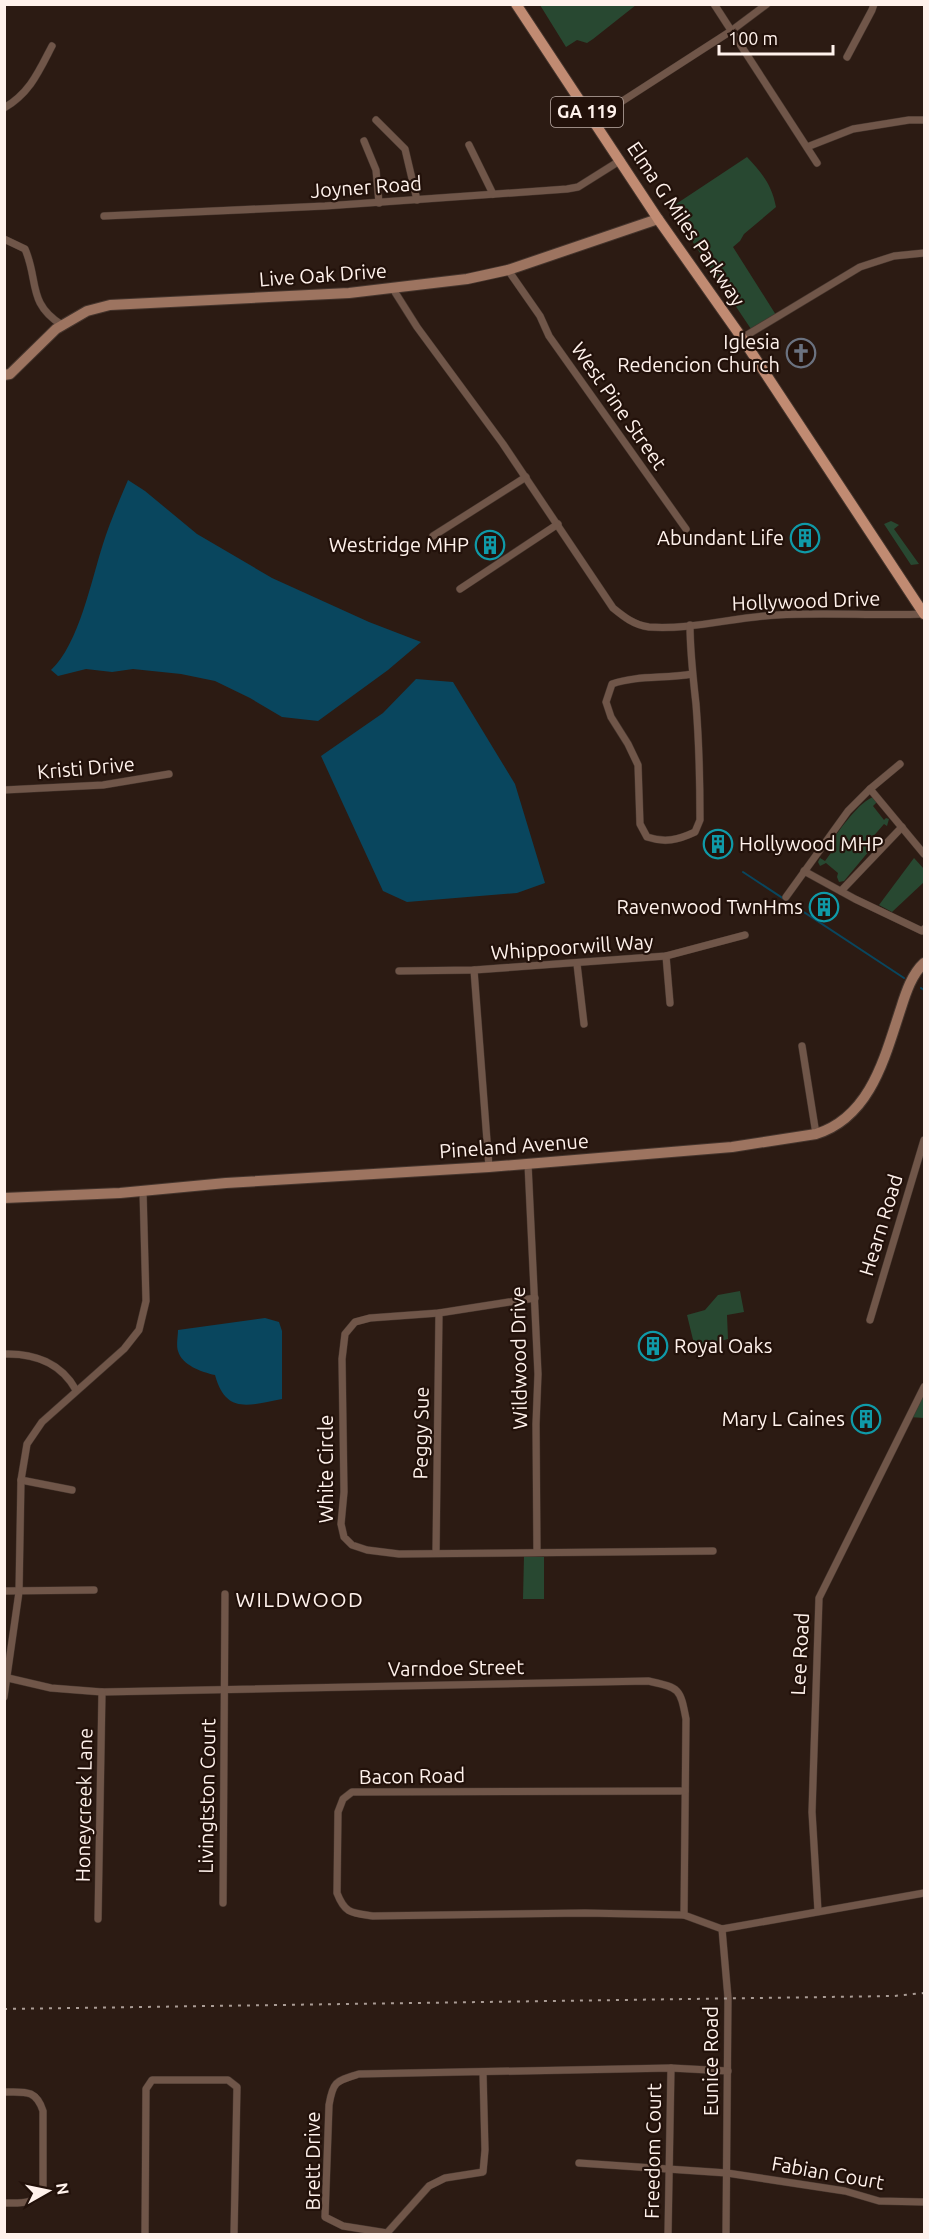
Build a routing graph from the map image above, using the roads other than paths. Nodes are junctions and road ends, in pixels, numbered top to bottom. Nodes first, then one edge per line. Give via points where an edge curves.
1 (516, 4) edge
2 (714, 4) edge
3 (767, 4) edge
4 (874, 4) edge
5 (731, 31) junction
6 (52, 46) dead end
7 (847, 57) dead end
8 (4, 108) edge
9 (376, 120) dead end
10 (593, 120) junction
11 (924, 120) edge
12 (364, 141) dead end
13 (469, 145) dead end
14 (807, 147) junction
15 (621, 160) junction
16 (817, 163) dead end
17 (493, 194) junction
18 (417, 200) junction
19 (379, 202) junction
20 (104, 216) dead end
21 (658, 219) junction
22 (4, 239) edge
23 (924, 253) edge
24 (508, 270) junction
25 (393, 289) junction
26 (62, 325) junction
27 (742, 338) junction
28 (4, 375) edge
29 (526, 477) junction
30 (558, 524) junction
31 (686, 529) dead end
32 (433, 536) dead end
33 (460, 589) dead end
34 (924, 614) edge
35 (690, 625) junction
36 (692, 674) junction
37 (900, 764) dead end
38 (169, 774) dead end
39 (870, 789) junction
40 (4, 790) edge
41 (902, 827) junction
42 (924, 854) edge
43 (804, 871) junction
44 (841, 891) junction
45 (786, 897) dead end
46 (924, 929) edge
47 (745, 935) dead end
48 (666, 956) junction
49 (924, 963) edge
50 (577, 964) junction
51 (474, 970) junction
52 (399, 971) dead end
53 (670, 1003) dead end
54 (584, 1024) dead end
55 (802, 1046) dead end
56 (816, 1134) junction
57 (924, 1140) edge
58 (528, 1164) junction
59 (489, 1167) junction
60 (143, 1191) junction
61 (4, 1198) edge
62 (535, 1298) junction
63 (439, 1312) junction
64 (870, 1320) dead end
65 (4, 1354) edge
66 (924, 1387) edge
67 (76, 1390) junction
68 (21, 1480) junction
69 (72, 1490) dead end
70 (713, 1551) dead end
71 (537, 1552) junction
72 (436, 1553) junction
73 (94, 1590) dead end
74 (4, 1591) edge
75 (20, 1592) junction
76 (225, 1594) dead end
77 (8, 1678) junction
78 (225, 1689) junction
79 (102, 1692) junction
80 (4, 1697) edge
81 (686, 1791) junction
82 (924, 1893) edge
83 (223, 1903) dead end
84 (818, 1911) junction
85 (684, 1915) junction
86 (99, 1919) dead end
87 (722, 1929) junction
88 (671, 2068) junction
89 (728, 2071) junction
90 (483, 2073) junction
91 (4, 2092) edge
92 (579, 2163) dead end
93 (670, 2169) junction
94 (727, 2173) junction
95 (924, 2202) edge
96 (4, 2203) edge
97 (145, 2235) edge
98 (234, 2235) edge
99 (668, 2235) edge
100 (726, 2235) edge

1 - 10 main road, Elma G Miles Parkway / GA 119
2 - 5 street
3 - 5 street
4 - 7 street
5 - 10 street
5 - 14 street
6 - 8 street via 32,84
9 - 18 street via 405,149
10 - 15 main road, Elma G Miles Parkway / GA 119
11 - 14 street via 853,129
12 - 19 street via 376,170
13 - 17 street
14 - 16 street
15 - 17 street, Joyner Road via 578,187
15 - 21 main road, Elma G Miles Parkway / GA 119
17 - 18 street, Joyner Road
18 - 19 street, Joyner Road
19 - 20 street, Joyner Road
21 - 24 street, Live Oak Drive
21 - 27 main road, Elma G Miles Parkway / GA 119
22 - 26 street via 25,249 39,304
23 - 27 street via 894,256 860,267
24 - 25 street, Live Oak Drive
24 - 31 street, West Pine Street via 549,336
25 - 26 street, Live Oak Drive via 110,305 87,311
25 - 29 street, Hollywood Drive
26 - 28 street, Live Oak Drive
27 - 34 main road, Elma G Miles Parkway / GA 119
29 - 30 street, Hollywood Drive
29 - 32 street
30 - 33 street
30 - 35 street, Hollywood Drive via 613,608 628,621 646,627
34 - 35 street, Hollywood Drive via 776,615
35 - 36 street
36 - 36 street via 700,820 695,832 680,839 660,841 647,837 640,824 638,765 606,702 612,684 628,678
37 - 39 street
38 - 40 street, Kristi Drive via 104,785
39 - 41 street
39 - 43 street via 848,811
41 - 42 street
41 - 44 street
43 - 44 street
43 - 45 street
44 - 46 street
47 - 48 street, Whippoorwill Way
48 - 50 street, Whippoorwill Way
48 - 53 street
49 - 56 street, Pineland Avenue via 906,993 874,1083 844,1119 830,1130
50 - 51 street, Whippoorwill Way
50 - 54 street
51 - 52 street, Whippoorwill Way
51 - 59 street
55 - 56 street
56 - 58 street, Pineland Avenue via 732,1147
57 - 64 street, Hearn Road
58 - 59 street, Pineland Avenue
58 - 62 street, Wildwood Drive
59 - 60 street, Pineland Avenue
60 - 61 street, Pineland Avenue
60 - 67 street via 146,1301 139,1329 124,1349
62 - 63 street, White Circle
62 - 71 street, Wildwood Drive
63 - 72 street, Peggy Sue
63 - 72 street, White Circle via 355,1322 345,1334 342,1359 344,1537 351,1545 367,1550
65 - 67 street via 48,1361 70,1378
66 - 84 street, Lee Road via 819,1598 812,1812
67 - 68 street via 42,1422 27,1444
68 - 69 street
68 - 75 street
70 - 71 street, White Circle
71 - 72 street, White Circle
73 - 75 street
74 - 75 street
75 - 77 street
76 - 78 street, Livingtston Court
77 - 79 street, Varndoe Street via 51,1688
77 - 80 street
78 - 79 street, Varndoe Street
78 - 81 street, Varndoe Street via 648,1681 672,1686 681,1695 686,1719
78 - 83 street, Livingtston Court
79 - 86 street, Honeycreek Lane
81 - 85 street, Varndoe Street
81 - 85 street, Bacon Road via 352,1792 343,1799 338,1812 337,1853 337,1893 350,1912 373,1916
82 - 84 street
84 - 87 street
85 - 87 street
87 - 89 street, Eunice Road via 728,1998
88 - 89 street, Brett Drive
88 - 90 street, Brett Drive
88 - 93 street, Freedom Court
89 - 94 street, Eunice Road
90 - 90 street, Brett Drive via 358,2074 336,2083 329,2105 325,2217 343,2226 387,2233 429,2186 445,2178 483,2172
91 - 96 street via 28,2092 40,2099 44,2111 43,2189 31,2202
92 - 93 street, Fabian Court
93 - 94 street, Fabian Court
93 - 99 street, Freedom Court
94 - 95 street, Fabian Court via 879,2201
94 - 100 street, Eunice Road
97 - 98 street via 147,2089 152,2080 228,2080 237,2087

